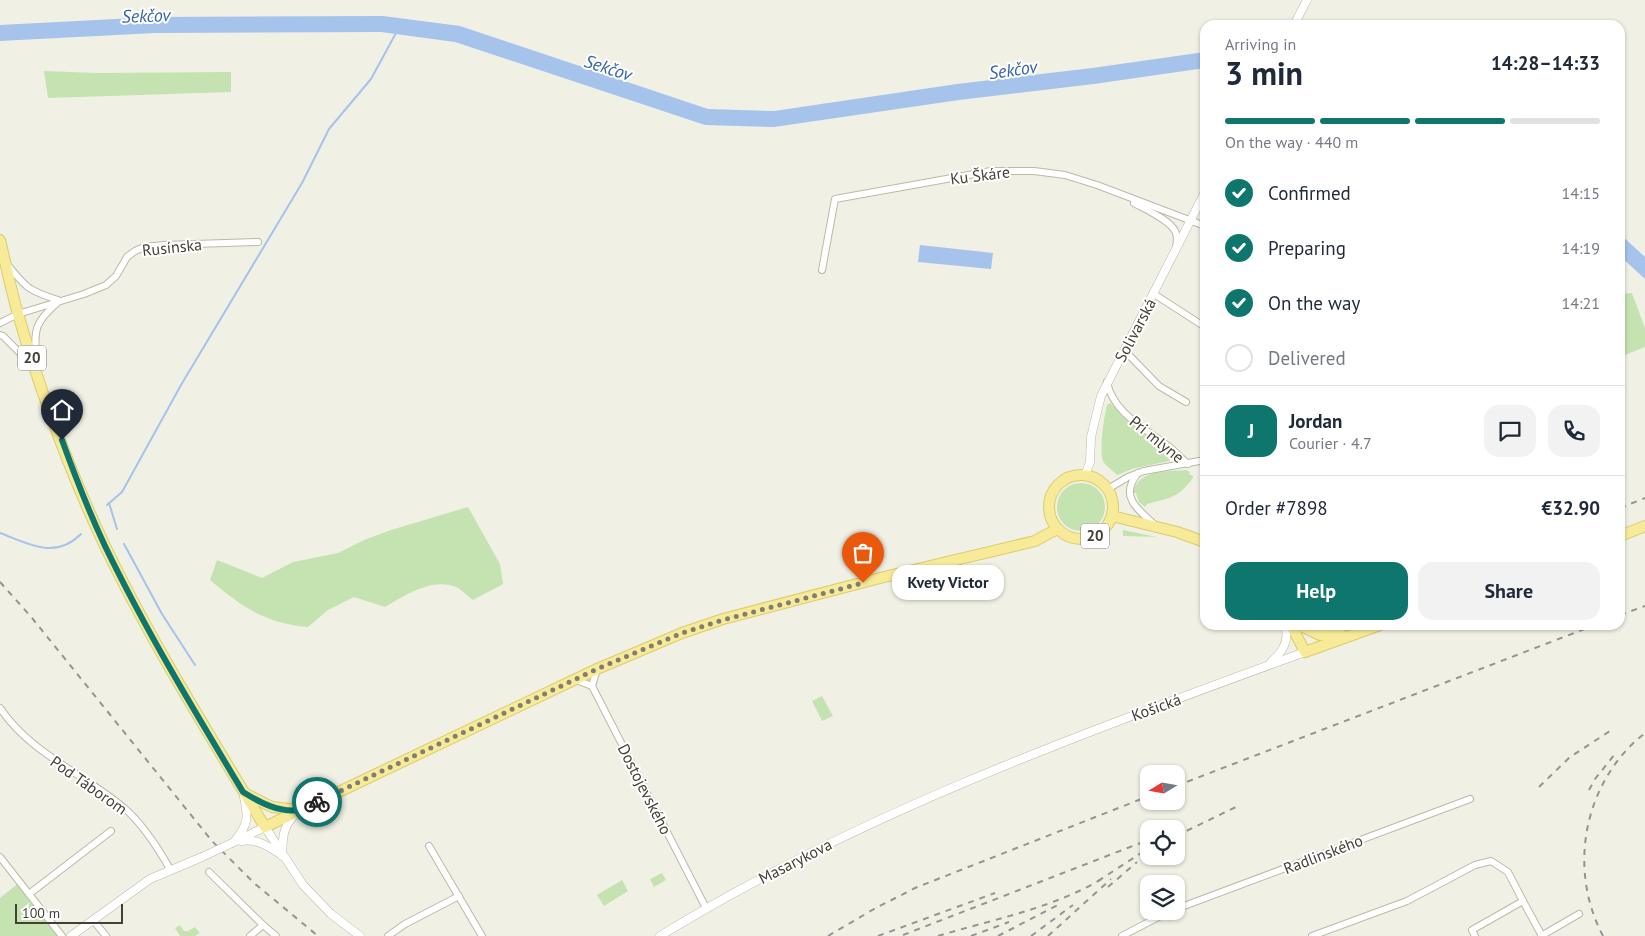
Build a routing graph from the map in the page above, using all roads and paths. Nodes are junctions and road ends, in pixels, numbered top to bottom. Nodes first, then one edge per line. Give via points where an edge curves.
1 (1307, 0) edge
2 (1297, 20) edge
3 (1111, 190) junction
4 (1200, 202) edge
5 (1191, 222) junction
6 (1200, 225) edge
7 (0, 240) edge
8 (258, 242) dead end
9 (1175, 250) junction
10 (5, 261) junction
11 (822, 270) dead end
12 (1154, 294) junction
13 (60, 301) junction
14 (18, 314) junction
15 (0, 323) edge
16 (1200, 324) edge
17 (0, 335) edge
18 (1124, 350) junction
19 (36, 369) junction
20 (1107, 382) junction
21 (1186, 402) dead end
22 (1200, 461) edge
23 (1188, 464) junction
24 (1138, 473) junction
25 (1085, 475) junction
26 (1108, 489) junction
27 (1112, 516) junction
28 (1645, 526) edge
29 (1156, 527) junction
30 (1057, 530) junction
31 (1625, 534) edge
32 (1200, 540) edge
33 (1287, 630) edge
34 (1294, 630) edge
35 (1310, 630) edge
36 (1366, 630) edge
37 (1350, 636) junction
38 (1305, 652) junction
39 (1268, 665) junction
40 (597, 669) junction
41 (576, 680) junction
42 (592, 686) junction
43 (0, 708) edge
44 (243, 792) junction
45 (935, 794) joint
46 (1470, 799) dead end
47 (299, 810) junction
48 (265, 827) junction
49 (110, 831) dead end
50 (236, 841) junction
51 (429, 846) dead end
52 (0, 856) edge
53 (282, 856) junction
54 (170, 869) junction
55 (209, 872) dead end
56 (29, 894) junction
57 (458, 896) junction
58 (1523, 901) junction
59 (1185, 906) edge
60 (706, 908) junction
61 (1579, 914) dead end
62 (93, 920) junction
63 (1153, 920) edge
64 (263, 925) junction
65 (62, 936) edge
66 (71, 936) edge
67 (106, 936) edge
68 (250, 936) edge
69 (276, 936) edge
70 (360, 936) edge
71 (388, 936) edge
72 (482, 936) edge
73 (660, 936) edge
74 (1122, 936) edge
75 (1312, 936) edge
76 (1475, 936) edge
77 (1542, 936) edge

1 - 2 street
3 - 5 street, Ku Škáre
3 - 9 street via 1173,227 1177,236
3 - 11 street, Ku Škáre via 1065,175 991,171 835,199
4 - 5 street, Solivarská
5 - 6 street
5 - 9 street, Solivarská
7 - 10 main road, 20
8 - 13 street, Rusínska via 144,247 127,257 116,276 106,285
9 - 12 street, Solivarská
10 - 13 street via 31,290
10 - 14 main road, 20
12 - 16 street
12 - 18 street, Solivarská
13 - 14 street, Rusínska
13 - 19 street via 44,315 35,332
14 - 15 street, Rusínska
14 - 19 main road, 20
17 - 19 street
18 - 20 street, Solivarská
18 - 21 street via 1159,386
19 - 44 main road, 20 via 104,544
20 - 23 street, Pri mlyne via 1110,395 1126,413
20 - 25 street, Solivarská via 1096,414 1090,462
22 - 23 street
23 - 24 street
24 - 26 street
24 - 29 street via 1131,484 1131,500 1135,508
25 - 26 main road via 1102,482
25 - 30 main road, 20 via 1067,478 1053,491 1049,511
26 - 27 main road, 20 via 1112,497
27 - 29 main road, 20
27 - 30 main road, 20 via 1108,525 1093,538 1074,539
28 - 31 main road
29 - 32 main road, 20
30 - 40 main road, 20 via 1035,540 723,620 682,633
33 - 39 street via 1283,649
34 - 38 main road
35 - 37 main road via 1320,635
36 - 37 main road, Košická
37 - 38 main road, Košická
38 - 39 street, Košická
39 - 45 street, Košická
40 - 41 main road, 20
40 - 42 street
41 - 42 street
41 - 47 main road, 20
42 - 60 street, Dostojevského
43 - 54 street, Pod Táborom via 29,742 136,819
44 - 47 main road via 268,806
44 - 48 main road, 20
44 - 50 street via 247,814
45 - 60 street, Masarykova via 854,831
46 - 59 street, Radlinského
47 - 48 main road, 20
47 - 53 street via 284,830
48 - 50 street
48 - 53 street
49 - 56 street
50 - 53 street via 252,840
50 - 54 street, bridge
51 - 57 street
52 - 56 street
53 - 70 street via 321,904
54 - 62 street via 136,887
55 - 64 street
56 - 65 street
57 - 71 street
57 - 72 street
58 - 75 street via 1508,872 1492,861 1474,865 1407,900
58 - 76 street via 1472,930
58 - 77 street
60 - 73 street, Masarykova
61 - 77 street
62 - 66 street
62 - 67 street
63 - 74 street
64 - 68 street
64 - 69 street

